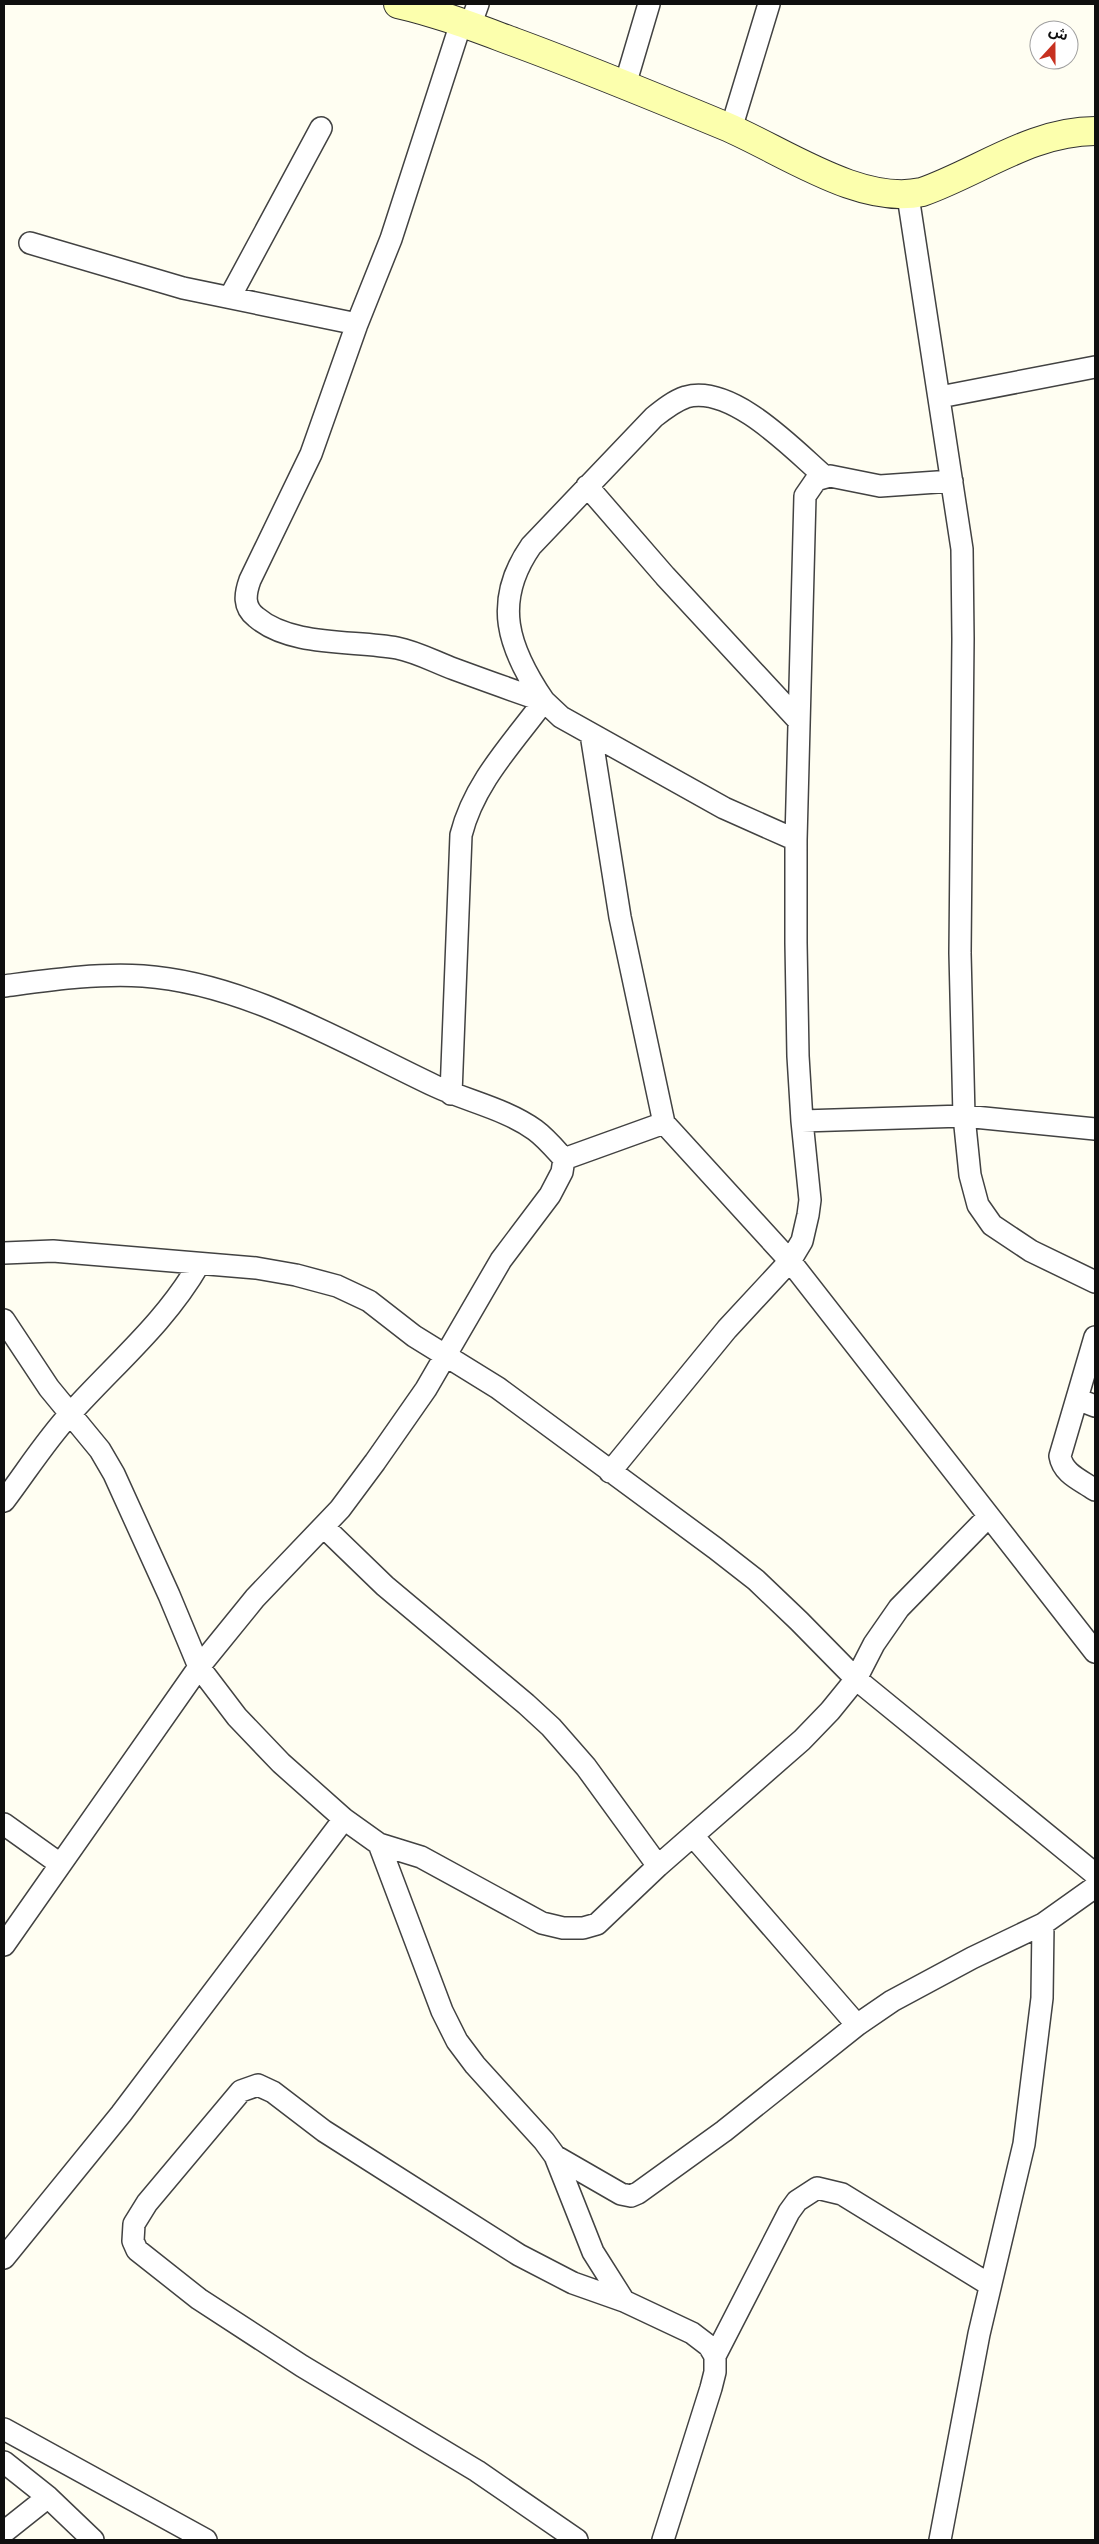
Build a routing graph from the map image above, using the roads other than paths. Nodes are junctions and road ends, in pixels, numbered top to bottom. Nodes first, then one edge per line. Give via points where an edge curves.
1 (398, 4) edge
2 (649, 4) edge
3 (769, 4) edge
4 (470, 17) edge
5 (625, 85) junction
6 (321, 128) dead end
7 (731, 129) junction
8 (1093, 129) edge
9 (908, 196) junction
10 (30, 243) dead end
11 (230, 297) junction
12 (357, 324) junction
13 (1095, 367) edge
14 (940, 397) junction
15 (824, 476) junction
16 (952, 481) junction
17 (587, 486) junction
18 (544, 702) junction
19 (800, 721) junction
20 (591, 734) junction
21 (796, 840) junction
22 (4, 986) edge
23 (451, 1094) junction
24 (964, 1116) junction
25 (802, 1121) junction
26 (664, 1123) junction
27 (1095, 1129) edge
28 (564, 1159) junction
29 (4, 1253) edge
30 (790, 1260) junction
31 (199, 1264) junction
32 (1095, 1282) edge
33 (4, 1320) edge
34 (1095, 1337) edge
35 (445, 1356) junction
36 (1086, 1402) edge
37 (70, 1414) junction
38 (610, 1472) junction
39 (1095, 1490) edge
40 (4, 1501) edge
41 (988, 1517) junction
42 (324, 1527) junction
43 (1095, 1652) edge
44 (199, 1668) junction
45 (856, 1678) junction
46 (344, 1819) junction
47 (4, 1824) edge
48 (693, 1836) junction
49 (379, 1844) junction
50 (60, 1864) junction
51 (658, 1866) junction
52 (1095, 1874) edge
53 (1095, 1887) edge
54 (1043, 1924) junction
55 (4, 1945) edge
56 (857, 2025) junction
57 (555, 2156) junction
58 (4, 2258) edge
59 (990, 2285) junction
60 (624, 2301) junction
61 (714, 2356) junction
62 (4, 2429) edge
63 (4, 2462) edge
64 (48, 2497) junction
65 (4, 2532) edge
66 (93, 2540) edge
67 (206, 2540) edge
68 (577, 2540) edge
69 (663, 2540) edge
70 (940, 2540) edge

1 - 4 street
2 - 5 street
3 - 7 street
4 - 5 street
4 - 12 street via 391,239
5 - 7 street
6 - 11 street
7 - 9 street via 848,184 884,194
8 - 9 street via 1035,143 936,188
9 - 14 street
10 - 11 street via 136,276
11 - 12 street
12 - 18 street via 311,454 250,580 245,600 249,611 264,623 288,633 396,648
13 - 14 street
14 - 16 street
15 - 16 street via 880,486
15 - 17 street via 776,433 732,404 709,396 688,397 668,406
15 - 19 street via 812,483 804,504
16 - 24 street via 962,549 964,594 960,953
17 - 18 street via 531,546 513,578 508,596 506,616 512,635
17 - 19 street
18 - 20 street via 561,717
18 - 23 street via 482,783 465,819 459,863
19 - 21 street
20 - 21 street via 724,808
20 - 26 street via 620,917
21 - 25 street via 796,962
22 - 23 street via 98,976 144,976 232,994 279,1012
23 - 28 street via 515,1118 534,1130
24 - 25 street
24 - 27 street
24 - 32 street via 973,1192 984,1215 1006,1237
25 - 30 street via 810,1200 802,1241
26 - 28 street
26 - 30 street
28 - 35 street via 557,1183 501,1260
29 - 31 street via 53,1251
30 - 38 street via 727,1329
30 - 41 street
31 - 35 street via 296,1275 337,1286 369,1301
31 - 37 street via 157,1323
33 - 37 street
34 - 36 street
35 - 38 street via 498,1388
35 - 42 street via 375,1462
36 - 39 street via 1061,1447 1061,1464 1066,1471
37 - 40 street
37 - 44 street via 90,1435 114,1474
38 - 45 street via 756,1580
41 - 43 street
41 - 45 street via 899,1608
42 - 44 street via 255,1598
42 - 51 street via 386,1586 550,1728 586,1767
44 - 46 street via 236,1717 281,1763
44 - 50 street
45 - 48 street via 830,1712 802,1740
45 - 52 street
46 - 49 street
46 - 58 street via 120,2114
47 - 50 street
48 - 51 street
48 - 56 street
49 - 51 street via 421,1857 542,1923 563,1928 597,1924
49 - 57 street via 448,2025 475,2065
50 - 55 street
53 - 54 street
54 - 56 street via 930,1980
54 - 59 street via 1042,1998 1032,2092 1024,2144
56 - 57 street via 638,2193 631,2196 621,2194
57 - 60 street via 593,2252
59 - 61 street via 842,2194 817,2188 797,2201 789,2212
59 - 70 street
60 - 61 street via 692,2333 709,2346
60 - 68 street via 572,2283 519,2255 258,2085 241,2091 147,2203 132,2232 137,2250 199,2299 302,2366 477,2471
61 - 69 street via 715,2372 709,2397
62 - 67 street
63 - 64 street
64 - 65 street
64 - 66 street

